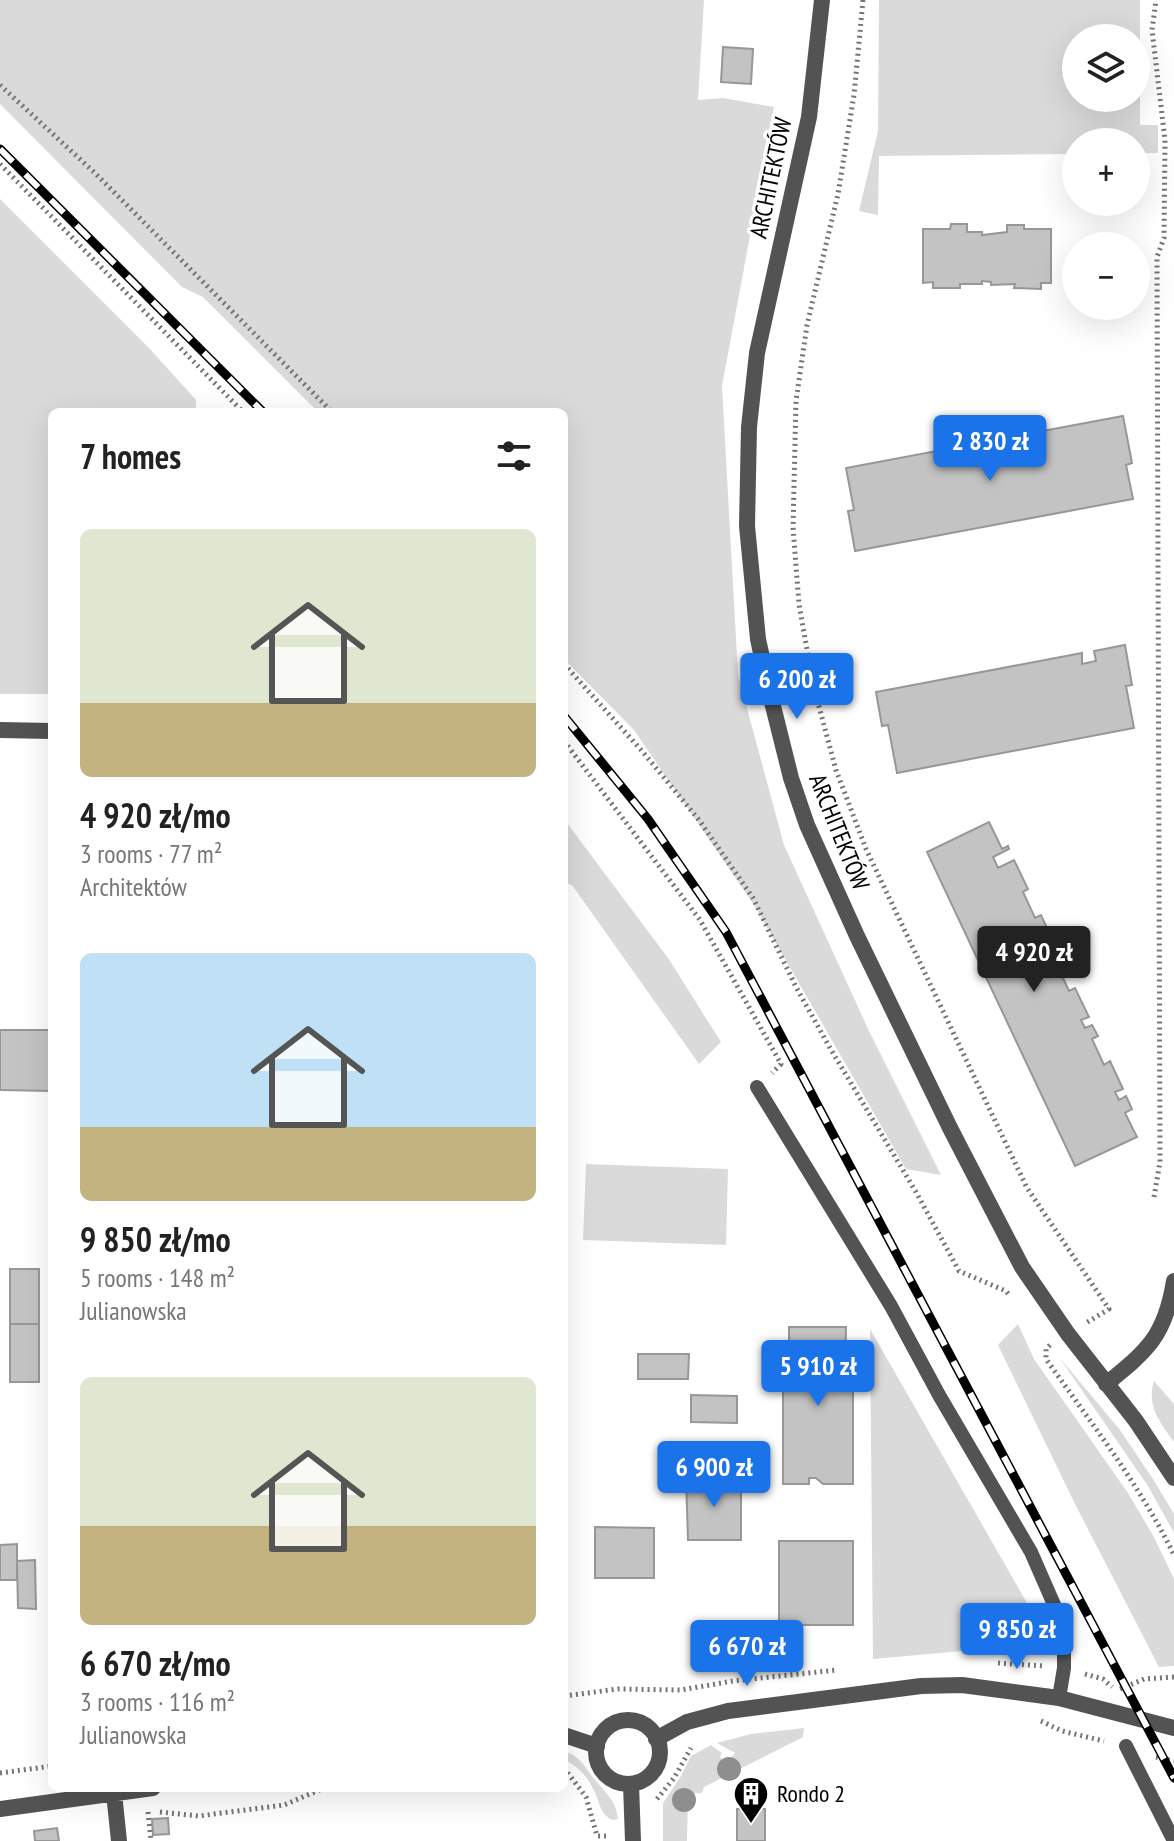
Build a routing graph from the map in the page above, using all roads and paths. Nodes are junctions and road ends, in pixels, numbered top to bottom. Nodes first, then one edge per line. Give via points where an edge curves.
1 (822, 0) edge
2 (863, 0) edge
3 (1156, 0) edge
4 (0, 85) edge
5 (0, 164) edge
6 (239, 408) edge
7 (328, 408) edge
8 (568, 668) edge
9 (0, 730) edge
10 (48, 731) edge
11 (568, 746) edge
12 (757, 1087) joint
13 (1154, 1197) dead end
14 (1174, 1281) edge
15 (1014, 1302) dead end
16 (1083, 1325) dead end
17 (1038, 1337) dead end
18 (1106, 1384) junction
19 (1174, 1478) edge
20 (1174, 1555) edge
21 (1059, 1698) junction
22 (1030, 1716) dead end
23 (1174, 1728) edge
24 (568, 1735) edge
25 (656, 1739) junction
26 (696, 1744) dead end
27 (597, 1746) junction
28 (1126, 1746) junction
29 (1174, 1761) edge
30 (48, 1767) edge
31 (0, 1773) edge
32 (568, 1773) edge
33 (631, 1784) junction
34 (122, 1792) edge
35 (114, 1793) junction
36 (655, 1804) dead end
37 (0, 1809) edge
38 (148, 1811) dead end
39 (626, 1838) edge
40 (597, 1839) edge
41 (119, 1841) edge
42 (151, 1841) edge
43 (1174, 1841) edge

1 - 18 street, ARCHITEKTÓW via 809,117 757,353 749,427 747,526 758,639 791,778 857,936 1022,1267
2 - 16 path via 843,166 807,325 796,401 793,527 799,604 836,770 866,849 1027,1188 1109,1309
3 - 13 path via 1152,30 1165,140 1164,238 1157,257 1160,1162
4 - 7 path
5 - 6 path
8 - 15 path via 699,820 753,898 796,987 959,1271 1006,1291
9 - 10 street
11 - 12 path via 700,920 781,1064
12 - 21 lane via 891,1306 1031,1552 1064,1637
14 - 18 street via 1156,1338
17 - 20 path via 1048,1347 1046,1359 1120,1462
18 - 19 street, ARCHITEKTÓW
21 - 23 street
21 - 25 street via 962,1685 921,1686 728,1711 687,1722
22 - 28 path via 1062,1731
24 - 27 street
25 - 27 street via 643,1724 623,1721 606,1729
25 - 33 street via 655,1768
26 - 36 path
27 - 33 street via 604,1773
28 - 29 path
28 - 43 lane
30 - 31 path
32 - 40 path via 586,1797
33 - 39 street
34 - 35 street
35 - 37 street
35 - 41 street
38 - 42 path
39 - 40 path

